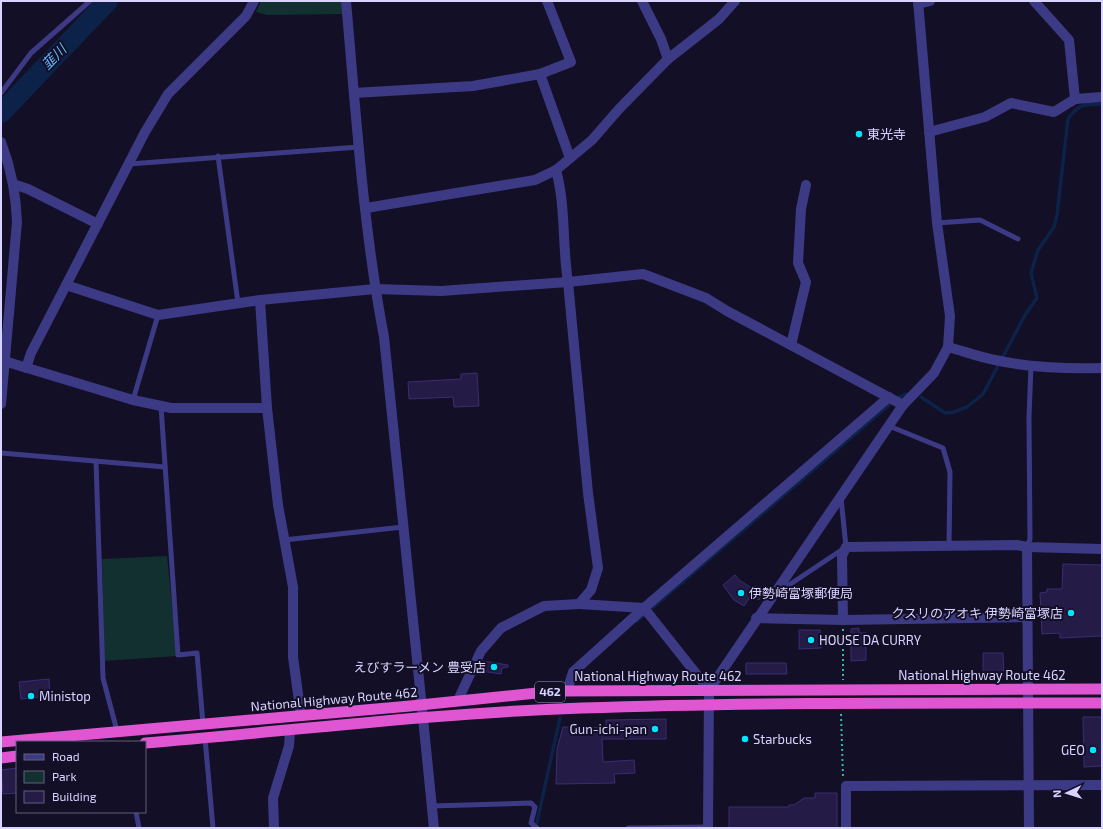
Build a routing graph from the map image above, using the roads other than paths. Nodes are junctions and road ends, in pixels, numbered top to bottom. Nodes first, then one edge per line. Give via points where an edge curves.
1 (90, 1) edge
2 (254, 1) edge
3 (346, 1) edge
4 (547, 1) edge
5 (642, 1) edge
6 (735, 1) edge
7 (930, 1) edge
8 (1034, 1) edge
9 (918, 3) edge
10 (668, 59) junction
11 (540, 74) junction
12 (1, 93) edge
13 (354, 93) junction
14 (1102, 97) edge
15 (1075, 98) junction
16 (929, 132) junction
17 (1, 142) edge
18 (359, 147) junction
19 (218, 156) junction
20 (570, 158) junction
21 (129, 164) junction
22 (556, 170) junction
23 (13, 184) junction
24 (806, 185) dead end
25 (366, 208) junction
26 (938, 222) junction
27 (98, 224) junction
28 (1018, 239) dead end
29 (568, 282) junction
30 (66, 285) junction
31 (375, 289) junction
32 (260, 300) junction
33 (238, 302) junction
34 (158, 315) junction
35 (791, 345) junction
36 (948, 347) junction
37 (3, 361) edge
38 (1032, 366) junction
39 (26, 368) junction
40 (1102, 368) edge
41 (890, 397) junction
42 (133, 400) junction
43 (1, 404) edge
44 (903, 405) junction
45 (161, 406) junction
46 (267, 408) junction
47 (889, 426) junction
48 (1, 453) edge
49 (96, 461) junction
50 (165, 467) junction
51 (841, 495) junction
52 (403, 527) junction
53 (284, 540) junction
54 (846, 546) junction
55 (949, 547) junction
56 (1027, 547) junction
57 (1102, 549) edge
58 (776, 590) junction
59 (579, 604) junction
60 (646, 611) junction
61 (1027, 617) junction
62 (756, 618) junction
63 (843, 620) junction
64 (1028, 689) junction
65 (1102, 689) edge
66 (709, 690) junction
67 (567, 691) junction
68 (458, 700) junction
69 (1029, 703) junction
70 (1102, 703) edge
71 (422, 705) junction
72 (709, 705) junction
73 (301, 716) junction
74 (423, 718) junction
75 (203, 724) junction
76 (290, 730) junction
77 (117, 731) junction
78 (205, 738) junction
79 (1, 742) edge
80 (146, 743) edge
81 (16, 756) edge
82 (1, 758) edge
83 (1029, 785) junction
84 (1102, 785) edge
85 (432, 806) junction
86 (136, 813) edge
87 (708, 827) edge
88 (139, 828) edge
89 (213, 828) edge
90 (274, 828) edge
91 (434, 828) edge
92 (536, 828) edge
93 (628, 828) edge
94 (846, 828) edge
95 (1029, 828) edge

1 - 12 lane via 31,53
2 - 21 street via 246,16 168,94
3 - 13 street
4 - 11 street via 571,62
5 - 10 street
6 - 10 street via 718,19
7 - 9 street
8 - 15 street via 1069,40
9 - 16 street
10 - 20 street via 592,140
11 - 13 street via 474,86
11 - 20 street
13 - 18 street
14 - 15 street
15 - 16 street via 1054,112 1011,103 985,117
16 - 26 street
17 - 23 street
18 - 19 lane
18 - 25 street
19 - 21 lane
19 - 33 lane
20 - 22 street
21 - 27 street
22 - 25 street via 535,180
22 - 29 street via 561,191
23 - 27 street
23 - 37 street via 16,202 16,250
24 - 35 street via 801,209 798,263 806,282
25 - 31 street
26 - 28 lane via 980,220
26 - 36 street via 950,316
27 - 30 street
29 - 31 street via 441,291
29 - 35 street via 643,274 706,298
29 - 59 street via 588,493 598,568 591,590
30 - 34 street
30 - 39 street via 30,353
31 - 32 street
31 - 52 street via 384,337
32 - 33 street
32 - 46 street
33 - 34 street
34 - 42 lane
35 - 41 street
36 - 38 street via 994,360
36 - 44 street via 934,373
37 - 39 street
37 - 43 street
38 - 40 street via 1063,369
38 - 56 lane via 1029,417 1030,539
39 - 42 street
41 - 44 street
41 - 60 street
42 - 45 street
44 - 47 street
45 - 46 street
45 - 50 lane
46 - 53 street
47 - 51 street
47 - 55 lane via 943,448 950,472
48 - 49 lane
49 - 50 lane
49 - 77 lane via 103,678
50 - 75 lane via 178,655 197,653
51 - 54 lane
51 - 58 street
52 - 53 lane
52 - 71 street
53 - 73 street via 293,587 293,657
54 - 55 street
54 - 58 lane via 786,587
54 - 63 street via 842,556
55 - 56 street
56 - 57 street
56 - 61 street
58 - 62 street
59 - 60 street
59 - 68 street via 544,606 501,628 481,650
60 - 66 street
60 - 67 street via 573,672
61 - 63 street
61 - 64 street
62 - 63 street
62 - 66 street
64 - 65 highway, National Highway Route 462 / 462
64 - 66 highway, National Highway Route 462 / 462
64 - 69 street
66 - 67 highway, National Highway Route 462 / 462
66 - 72 street
67 - 68 highway, National Highway Route 462 / 462
68 - 71 highway, National Highway Route 462 / 462
69 - 70 highway, National Highway Route 462 / 462
69 - 72 highway, National Highway Route 462 / 462
69 - 83 street
71 - 73 highway, National Highway Route 462 / 462
71 - 74 street
72 - 74 highway, National Highway Route 462 / 462 via 580,708
72 - 87 street
73 - 75 highway, National Highway Route 462 / 462
74 - 76 highway, National Highway Route 462 / 462
74 - 85 street
75 - 77 highway, National Highway Route 462 / 462
76 - 78 highway, National Highway Route 462 / 462
76 - 90 street via 289,746 273,798
77 - 79 highway, National Highway Route 462 / 462
78 - 80 highway, National Highway Route 462 / 462
78 - 89 lane
81 - 82 highway
83 - 84 street
83 - 94 street via 846,786
83 - 95 street
85 - 91 street
85 - 92 lane via 531,803 535,807 531,823
86 - 88 lane
87 - 93 lane

